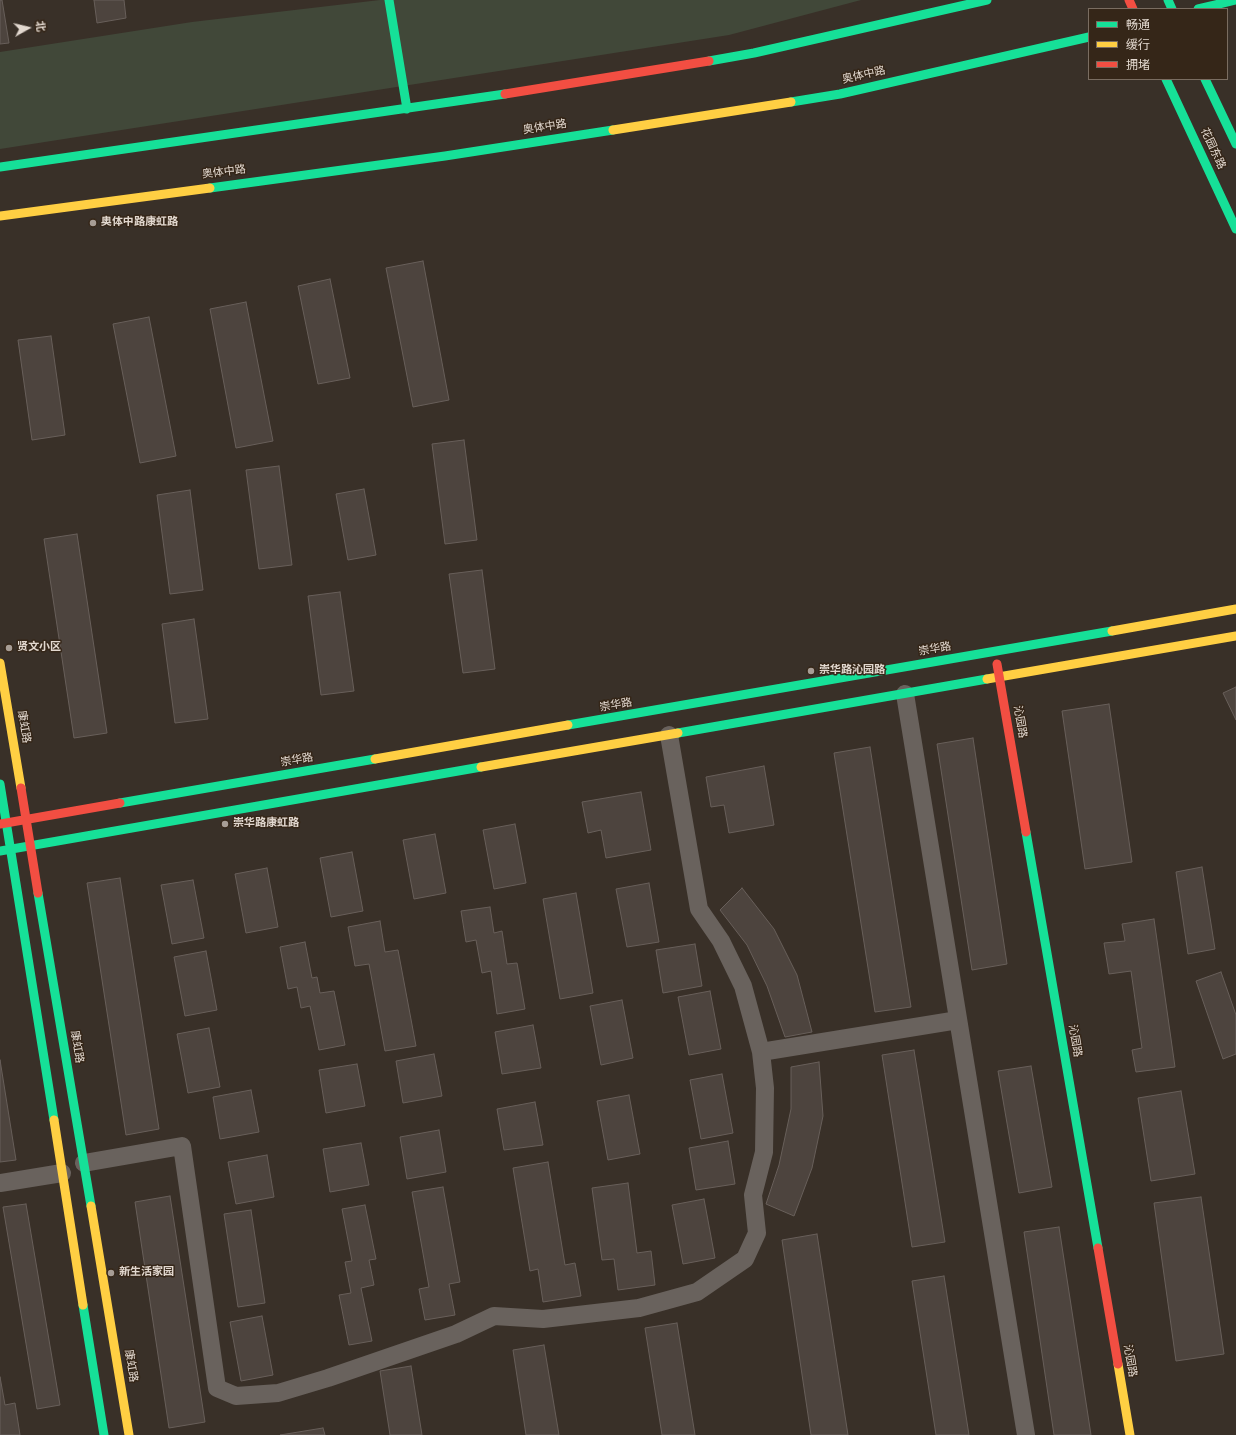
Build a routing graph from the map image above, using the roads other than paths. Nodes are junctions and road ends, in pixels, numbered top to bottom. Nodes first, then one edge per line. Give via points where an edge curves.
1 (389, 0) edge
2 (987, 0) edge
3 (1236, 0) edge
4 (1202, 8) edge
5 (1088, 37) edge
6 (1166, 80) edge
7 (1205, 80) edge
8 (407, 109) junction
9 (1236, 144) edge
10 (0, 167) edge
11 (0, 216) edge
12 (1236, 229) edge
13 (1236, 609) edge
14 (1236, 636) edge
15 (995, 652) junction
16 (0, 662) edge
17 (999, 678) junction
18 (905, 694) junction
19 (669, 735) junction
20 (0, 784) edge
21 (26, 820) junction
22 (3, 824) edge
23 (31, 846) junction
24 (11, 850) junction
25 (0, 851) edge
26 (958, 1020) junction
27 (761, 1052) junction
28 (84, 1163) junction
29 (62, 1173) junction
30 (0, 1183) edge
31 (104, 1435) edge
32 (129, 1435) edge
33 (1026, 1435) edge
34 (1130, 1435) edge

1 - 8 main road
2 - 8 main road via 754,53
3 - 4 main road
5 - 11 main road, 奥体中路 via 840,94 445,156
6 - 12 main road, 花园东路
7 - 9 main road
8 - 10 main road
13 - 15 main road, 崇华路
14 - 17 main road
15 - 17 main road, 沁园路
15 - 21 main road, 崇华路
16 - 21 main road, 康虹路
17 - 18 main road
17 - 34 main road, 沁园路
18 - 19 main road
18 - 26 street
19 - 23 main road
19 - 27 street via 699,909 721,941 743,986
20 - 22 main road
21 - 22 main road, 崇华路
21 - 23 main road, 康虹路
22 - 24 main road
23 - 24 main road
23 - 28 main road, 康虹路
24 - 25 main road
24 - 29 main road
26 - 27 street
26 - 33 street
27 - 28 street via 765,1088 764,1152 754,1195 757,1233 745,1259 697,1292 639,1308 543,1320 494,1316 456,1334 328,1378 278,1392 236,1396 217,1388 182,1146
28 - 32 main road, 康虹路
29 - 30 street
29 - 31 main road

